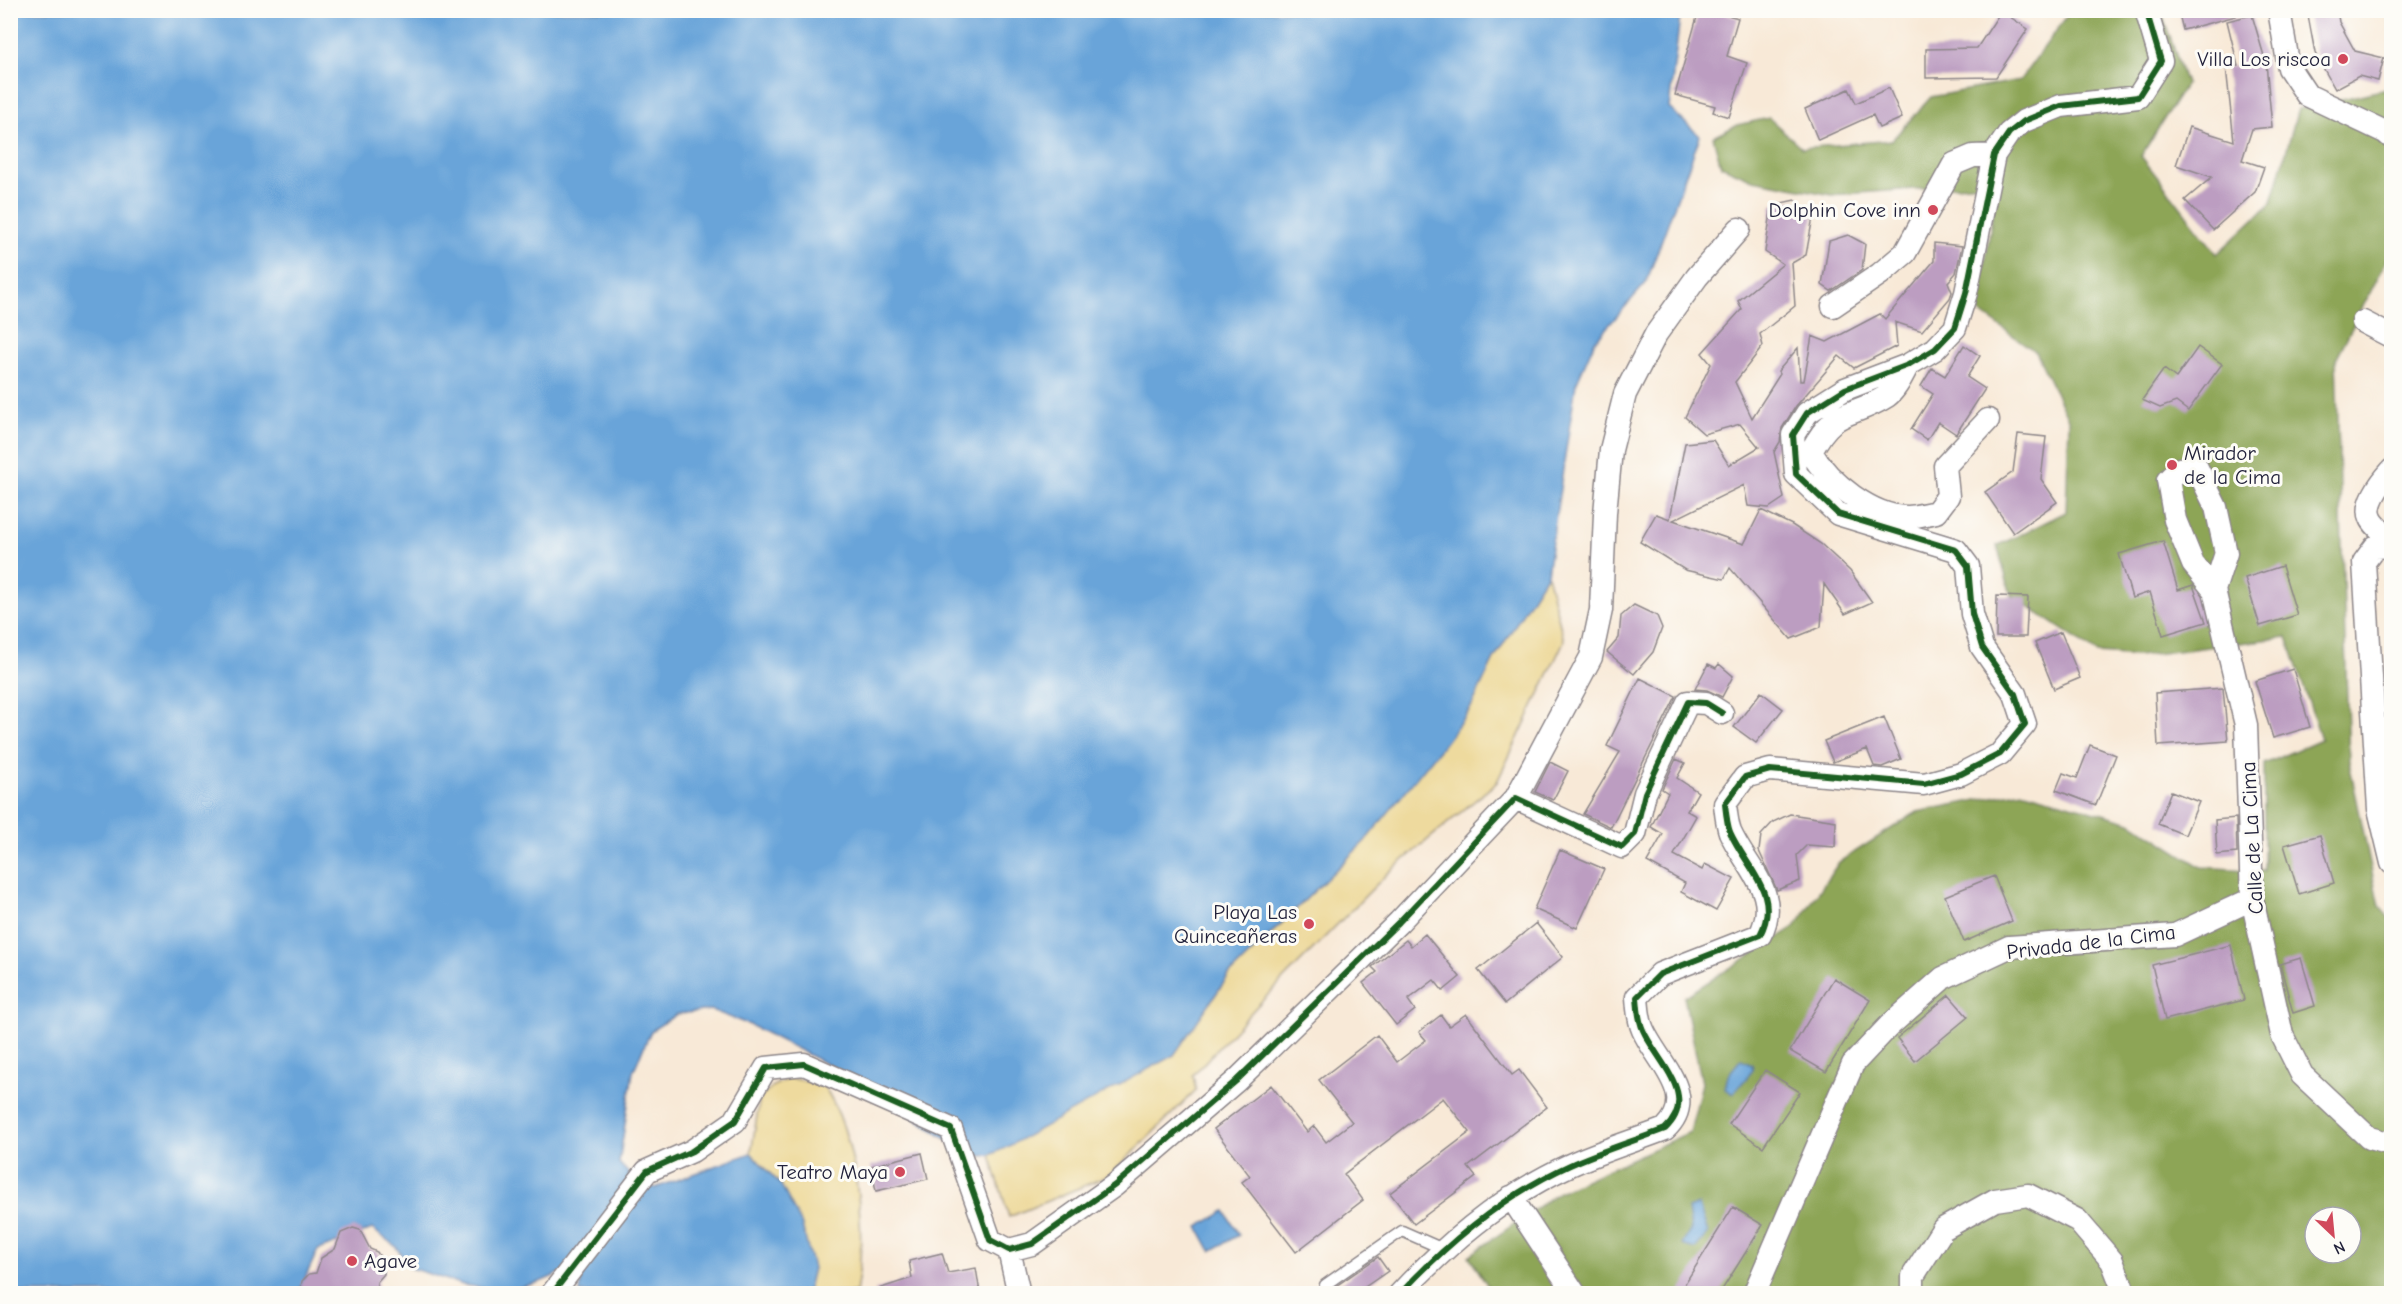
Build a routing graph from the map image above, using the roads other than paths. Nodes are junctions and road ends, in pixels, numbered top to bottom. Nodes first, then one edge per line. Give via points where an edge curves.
1 (2146, 10) edge
2 (2279, 10) edge
3 (2391, 138) edge
4 (1994, 155) junction
5 (1739, 229) dead end
6 (1833, 306) dead end
7 (2363, 322) dead end
8 (2391, 337) edge
9 (1908, 365) junction
10 (1988, 420) dead end
11 (2391, 470) edge
12 (2391, 540) edge
13 (2391, 546) edge
14 (2214, 590) junction
15 (1722, 713) dead end
16 (1516, 798) junction
17 (2391, 863) edge
18 (2252, 899) junction
19 (2391, 1144) edge
20 (1511, 1197) junction
21 (1443, 1249) junction
22 (1009, 1250) junction
23 (1325, 1285) dead end
24 (1407, 1291) edge
25 (552, 1293) edge
26 (1018, 1293) edge
27 (1575, 1293) edge
28 (1754, 1293) edge
29 (1912, 1293) edge
30 (2125, 1293) edge

1 - 4 street via 2161,62 2138,96 2061,106 2040,114 2009,133
2 - 3 street via 2289,68 2307,95
4 - 6 street via 1973,156 1954,164 1905,253
4 - 9 street via 1966,293 1955,328 1935,349
5 - 16 street via 1697,277 1656,334 1625,394 1611,450 1601,610 1591,657
7 - 8 street
9 - 10 street via 1889,395 1840,416 1821,432 1811,452 1820,469 1865,505 1907,517 1936,512 1948,496 1945,466
9 - 20 street via 1845,389 1806,413 1793,435 1796,474 1838,514 1956,550 1968,566 1972,614 1982,647 2015,694 2025,724 2000,754 1961,774 1924,784 1770,770 1745,777 1725,804 1729,831 1768,897 1768,920 1760,935 1660,974 1637,997 1643,1031 1664,1061 1679,1101 1677,1118 1665,1129 1570,1165
11 - 12 street via 2380,483 2370,508 2371,519
13 - 17 street via 2376,547 2364,562 2379,809
14 - 14 street via 2226,553 2216,507 2196,466 2179,469 2168,480 2175,520 2193,564
14 - 18 street, Calle de La Cima via 2246,725
15 - 16 street via 1706,703 1688,702 1645,793 1635,834 1622,847
16 - 22 street via 1399,922 1236,1081 1115,1185 1032,1244
18 - 19 street, Calle de La Cima via 2282,1035 2302,1075 2369,1138
18 - 28 street, Privada de la Cima via 2175,935 2009,947 1943,978 1888,1026 1853,1064
20 - 21 street
20 - 27 street
21 - 23 lane via 1402,1232
21 - 24 street
22 - 25 street via 990,1240 951,1129 804,1064 766,1068 735,1121 692,1150 647,1171
22 - 26 street
29 - 30 street via 1913,1276 1943,1229 1995,1200 2028,1195 2077,1220 2112,1261

